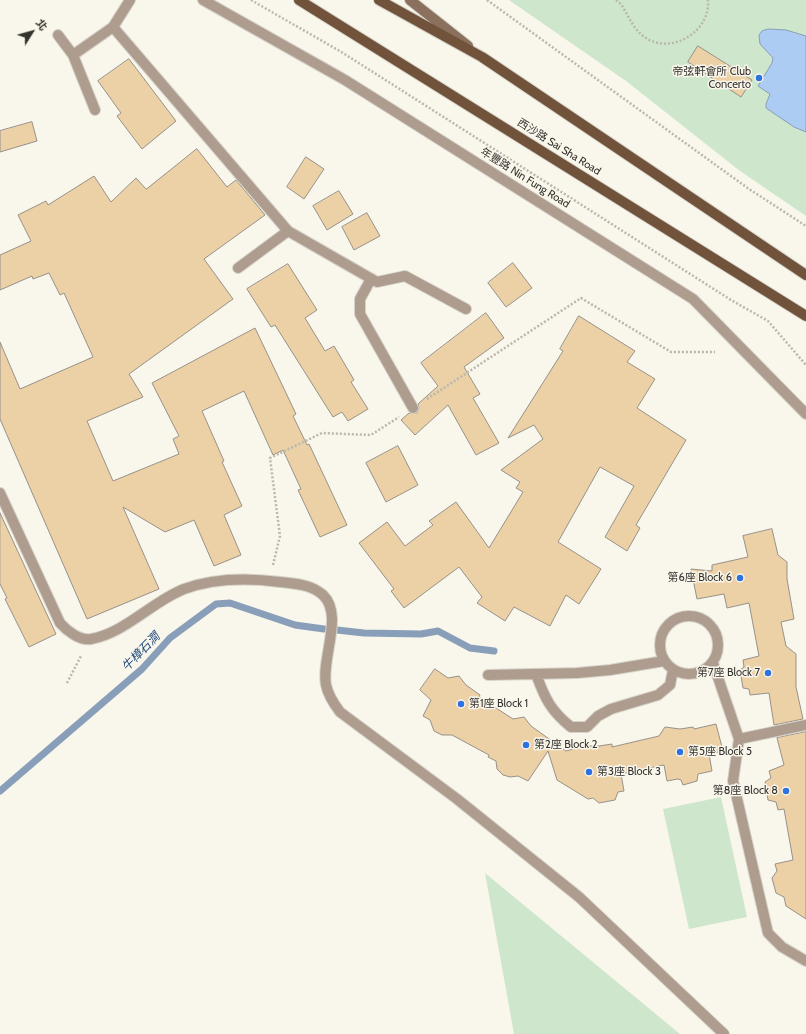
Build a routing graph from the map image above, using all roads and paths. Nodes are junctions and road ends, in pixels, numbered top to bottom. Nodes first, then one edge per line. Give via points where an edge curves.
1 (130, 0) edge
2 (203, 0) edge
3 (251, 0) edge
4 (299, 0) edge
5 (379, 0) edge
6 (410, 0) edge
7 (487, 0) edge
8 (616, 0) edge
9 (708, 0) edge
10 (113, 27) junction
11 (58, 35) dead end
12 (73, 55) junction
13 (482, 57) junction
14 (95, 110) dead end
15 (806, 226) edge
16 (288, 231) junction
17 (238, 268) dead end
18 (806, 275) edge
19 (371, 279) junction
20 (466, 309) dead end
21 (806, 316) edge
22 (716, 352) dead end
23 (806, 365) edge
24 (413, 408) junction
25 (806, 414) edge
26 (0, 493) edge
27 (270, 580) junction
28 (90, 639) junction
29 (664, 661) junction
30 (713, 663) junction
31 (674, 670) junction
32 (536, 674) junction
33 (488, 675) dead end
34 (67, 683) dead end
35 (806, 725) edge
36 (739, 739) junction
37 (806, 960) edge
38 (724, 1034) edge

1 - 10 street
2 - 25 street, 年豐路 Nin Fung Road via 345,80 693,299
3 - 23 path via 343,53 724,296 768,321
4 - 21 main road, 西沙路 Sai Sha Road
5 - 13 main road
6 - 13 main road
7 - 15 path via 743,184
8 - 9 path via 640,35 666,44 694,33 706,16
10 - 12 street
10 - 16 street
11 - 12 street
12 - 14 street
13 - 18 main road
16 - 17 street
16 - 19 street
19 - 20 street via 377,282 405,276
19 - 24 street via 360,299 360,314
22 - 24 path via 671,352 581,298
24 - 27 path via 371,435 322,433 270,458 280,536
26 - 28 street via 60,623 68,632
27 - 28 street via 227,580 184,589 114,630
27 - 38 street via 311,588 323,595 331,606 333,616 325,668 326,686 340,712 457,799 579,897
28 - 34 path
29 - 30 street via 660,647 662,633 670,622 683,616 698,617 710,624 714,630 719,650
29 - 31 street
29 - 32 street via 610,670
30 - 31 street via 695,674 684,674
30 - 36 street
31 - 32 street via 670,685 658,695 611,709 587,726 571,727 557,716 544,698
32 - 33 street
35 - 36 street
36 - 37 street via 733,781 768,933 782,947

